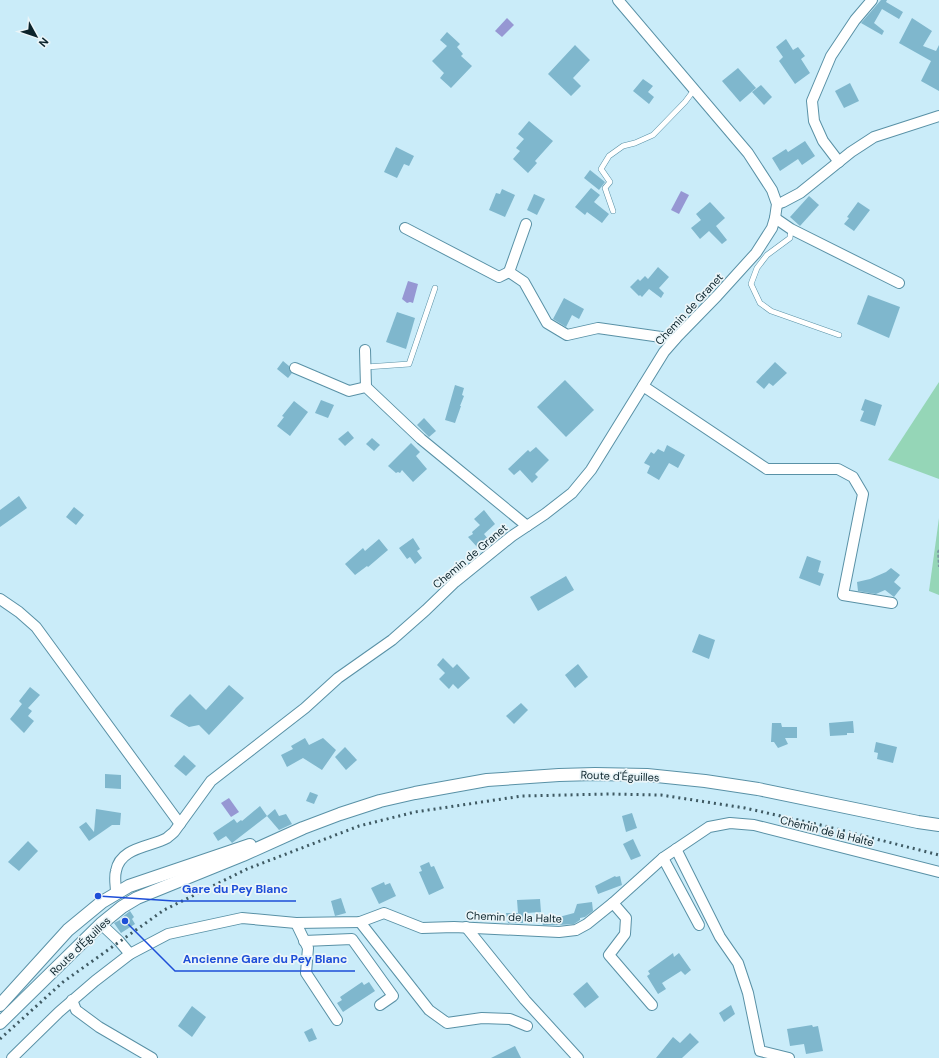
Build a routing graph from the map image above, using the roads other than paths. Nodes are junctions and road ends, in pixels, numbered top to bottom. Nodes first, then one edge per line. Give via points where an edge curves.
1 (618, 0) edge
2 (872, 0) edge
3 (694, 90) junction
4 (939, 116) edge
5 (839, 162) junction
6 (777, 204) junction
7 (613, 211) dead end
8 (775, 218) junction
9 (526, 224) dead end
10 (405, 228) dead end
11 (791, 229) junction
12 (509, 272) junction
13 (900, 283) dead end
14 (435, 288) dead end
15 (839, 335) dead end
16 (675, 339) junction
17 (365, 350) dead end
18 (366, 367) junction
19 (295, 368) dead end
20 (643, 386) junction
21 (366, 387) junction
22 (527, 526) junction
23 (2, 603) edge
24 (892, 603) dead end
25 (180, 824) junction
26 (939, 825) edge
27 (303, 828) junction
28 (676, 849) junction
29 (664, 858) junction
30 (939, 872) edge
31 (116, 893) junction
32 (613, 903) junction
33 (124, 906) junction
34 (87, 912) junction
35 (360, 922) junction
36 (296, 923) junction
37 (102, 924) junction
38 (699, 924) dead end
39 (466, 927) junction
40 (304, 940) junction
41 (130, 954) junction
42 (72, 1000) junction
43 (0, 1005) edge
44 (380, 1005) dead end
45 (652, 1005) dead end
46 (337, 1020) dead end
47 (0, 1023) edge
48 (527, 1026) dead end
49 (12, 1058) edge
50 (152, 1058) edge
51 (578, 1058) edge
52 (789, 1058) edge

1 - 3 street
2 - 5 street via 831,56 812,101 814,121 823,141
3 - 6 street via 748,153 772,190
3 - 7 lane via 686,102 653,135 623,146 609,156 601,170 610,182 605,188
4 - 5 street via 874,137
5 - 6 street via 800,193
6 - 8 street, Chemin de Granet
8 - 11 street
8 - 16 street, Chemin de Granet via 772,228 756,253
9 - 12 street
10 - 12 street via 499,278
11 - 13 street
11 - 15 lane via 790,238 767,255 757,268 751,284 760,302 771,311
12 - 16 street via 524,282 547,323 567,335 598,328
14 - 18 lane via 409,364
16 - 20 street, Chemin de Granet
17 - 18 street
18 - 21 street
19 - 21 street via 349,391
20 - 22 street, Chemin de Granet via 591,470 572,493
20 - 24 street via 767,469 838,469 853,477 863,494 843,595
21 - 22 street via 421,439
22 - 25 street, Chemin de Granet via 454,582 392,640 338,678 305,708 212,781
23 - 25 street via 36,627
25 - 31 street, Chemin de Granet via 167,838 137,848 121,860 116,868
26 - 27 street, Route d'Éguilles via 729,784 647,775 595,774 487,780 454,786 380,801
27 - 31 street, Route d'Éguilles via 229,851 129,886
27 - 33 street, Route d'Éguilles via 137,898
28 - 29 street, Chemin de la Halte
28 - 30 street, Chemin de la Halte via 709,827 730,823 754,824
28 - 52 street via 720,937 738,963 748,993 760,1051
29 - 32 street, Chemin de la Halte
29 - 38 street
31 - 33 street
31 - 34 street, Route d'Éguilles
32 - 39 street, Chemin de la Halte via 576,930 559,932
32 - 45 street via 626,918 625,934 609,955
33 - 37 street, Route d'Éguilles
34 - 37 street
34 - 43 street, Route d'Éguilles
35 - 36 street, Chemin de la Halte
35 - 39 street, Chemin de la Halte via 384,913 422,928
35 - 48 street via 429,1010 447,1023 482,1018 510,1019
36 - 40 street
36 - 41 street, Chemin de la Halte via 242,918 168,934
37 - 41 street
37 - 47 street, Route d'Éguilles
39 - 51 street
40 - 44 street via 352,939 393,996
40 - 46 street via 308,948 306,973
41 - 42 street, Chemin de la Halte
42 - 49 street, Chemin de la Halte
42 - 50 street via 76,1010 99,1027

